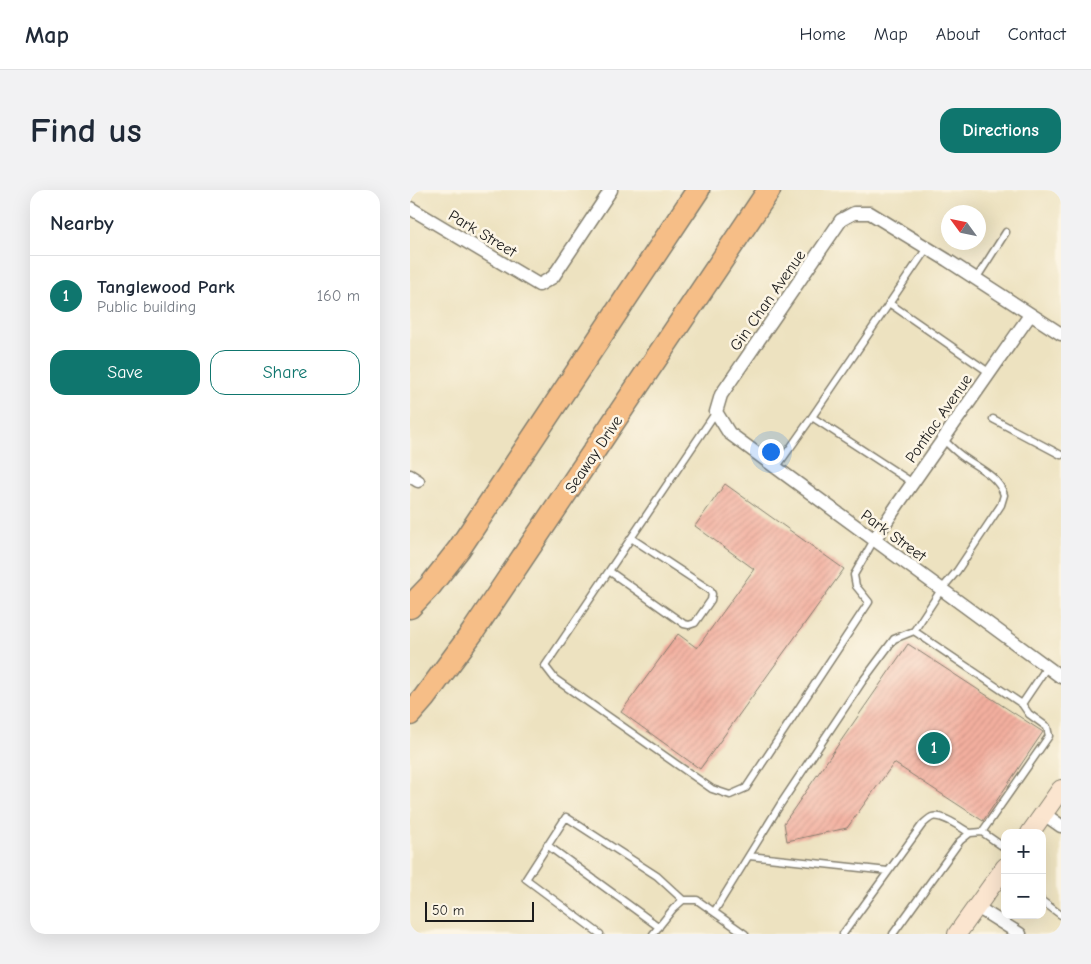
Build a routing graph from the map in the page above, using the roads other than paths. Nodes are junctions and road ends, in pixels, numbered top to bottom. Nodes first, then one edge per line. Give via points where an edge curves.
1 (611, 190) edge
2 (698, 190) edge
3 (769, 190) edge
4 (410, 208) edge
5 (1006, 232) dead end
6 (927, 248) junction
7 (976, 279) junction
8 (889, 303) junction
9 (1030, 315) junction
10 (1061, 334) edge
11 (990, 373) junction
12 (716, 412) junction
13 (812, 417) junction
14 (993, 420) dead end
15 (943, 439) junction
16 (1061, 455) edge
17 (776, 468) junction
18 (913, 483) junction
19 (631, 538) junction
20 (874, 540) junction
21 (609, 571) junction
22 (941, 590) junction
23 (410, 607) edge
24 (914, 631) junction
25 (1047, 667) junction
26 (1061, 677) edge
27 (1022, 704) junction
28 (410, 714) edge
29 (1061, 788) edge
30 (1044, 814) junction
31 (1061, 826) edge
32 (1033, 829) edge
33 (982, 832) junction
34 (970, 833) junction
35 (547, 845) junction
36 (1001, 845) edge
37 (748, 856) junction
38 (888, 871) junction
39 (1001, 874) edge
40 (684, 900) junction
41 (1046, 904) edge
42 (976, 907) junction
43 (714, 912) junction
44 (1061, 915) edge
45 (659, 927) junction
46 (600, 934) edge
47 (653, 934) edge
48 (745, 934) edge
49 (843, 934) edge
50 (893, 934) edge
51 (957, 934) edge
52 (1020, 934) edge

1 - 4 street, Park Street via 553,277 538,285
2 - 23 highway via 469,535
3 - 28 highway, Seaway Drive via 472,633
5 - 7 lane
6 - 7 street
6 - 8 lane
6 - 12 street, Gin Chan Avenue via 870,213 854,213 841,220 721,395
7 - 9 street
8 - 11 lane
8 - 13 lane
9 - 10 street
9 - 11 street, Pontiac Avenue
11 - 15 street, Pontiac Avenue
12 - 17 street, Park Street via 729,434
12 - 19 lane
13 - 17 lane
13 - 18 lane
14 - 16 lane
15 - 18 street, Pontiac Avenue
15 - 22 lane via 990,476 1004,495 1001,505
17 - 20 street, Park Street
18 - 20 street, Pontiac Avenue
19 - 21 lane
19 - 21 lane via 710,590 712,600 695,623 684,624
20 - 21 lane via 854,575 856,586 869,602 746,788 730,795 712,788 579,696 555,679 545,666
20 - 22 street, Park Street
22 - 24 lane
22 - 25 street, Park Street
24 - 27 lane
24 - 37 lane via 894,639 862,682
25 - 26 street, Park Street
25 - 27 lane
27 - 33 lane via 1029,714 1047,727 1049,736
29 - 30 street
30 - 31 street
30 - 32 street
33 - 34 lane
33 - 36 lane
34 - 38 lane via 942,817 934,816 922,825
34 - 50 lane via 960,841
35 - 40 lane via 566,816 657,876
35 - 45 lane
35 - 46 lane via 526,879
37 - 38 lane
37 - 43 lane
38 - 49 lane
39 - 42 street
40 - 43 lane via 697,900
40 - 45 lane
41 - 44 lane
42 - 51 street
42 - 52 street
43 - 48 lane
45 - 47 lane

